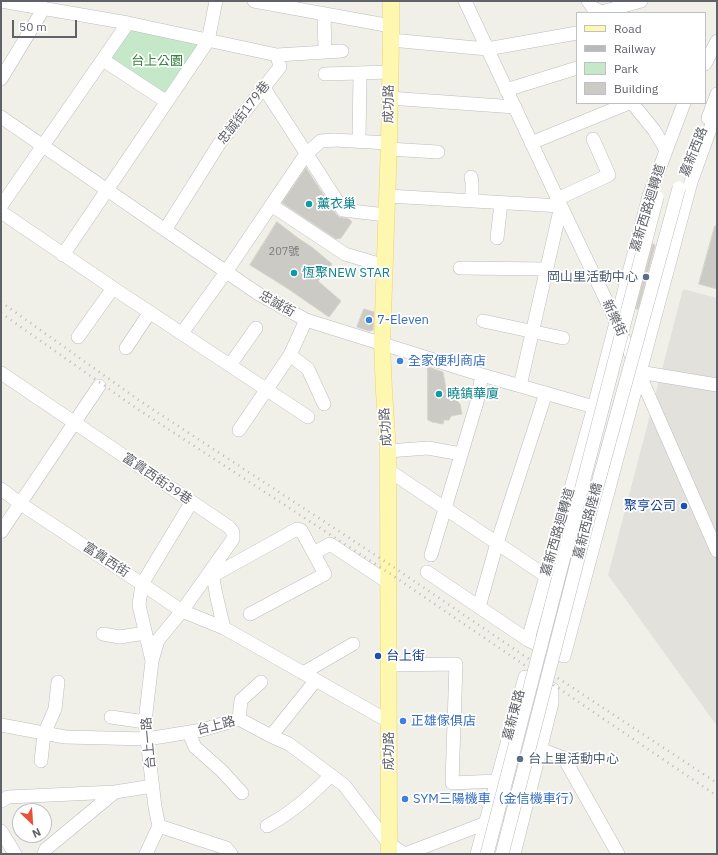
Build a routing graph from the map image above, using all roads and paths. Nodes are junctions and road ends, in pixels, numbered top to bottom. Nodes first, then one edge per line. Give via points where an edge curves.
1 (1, 1) edge
2 (216, 1) edge
3 (254, 1) edge
4 (390, 1) edge
5 (465, 1) edge
6 (588, 1) edge
7 (641, 1) edge
8 (600, 5) edge
9 (44, 8) junction
10 (324, 14) junction
11 (128, 23) junction
12 (391, 33) junction
13 (576, 33) edge
14 (208, 41) junction
15 (717, 42) edge
16 (487, 49) junction
17 (342, 51) dead end
18 (324, 52) junction
19 (277, 55) junction
20 (103, 60) junction
21 (706, 62) edge
22 (576, 68) edge
23 (390, 72) junction
24 (360, 73) junction
25 (325, 74) dead end
26 (1, 79) edge
27 (264, 88) junction
28 (506, 90) junction
29 (717, 94) edge
30 (389, 98) junction
31 (167, 102) junction
32 (627, 104) edge
33 (633, 104) edge
34 (684, 104) edge
35 (690, 104) edge
36 (515, 108) junction
37 (717, 110) edge
38 (1, 116) edge
39 (593, 139) dead end
40 (359, 141) junction
41 (531, 143) junction
42 (43, 146) junction
43 (389, 146) junction
44 (666, 150) junction
45 (438, 152) dead end
46 (306, 154) junction
47 (471, 177) dead end
48 (680, 188) joint
49 (108, 190) junction
50 (387, 196) junction
51 (658, 197) joint
52 (472, 201) junction
53 (559, 202) junction
54 (501, 203) junction
55 (271, 205) junction
56 (1, 206) edge
57 (1, 212) edge
58 (386, 215) junction
59 (165, 230) junction
60 (640, 230) junction
61 (497, 238) dead end
62 (675, 240) junction
63 (63, 255) junction
64 (385, 266) junction
65 (460, 268) dead end
66 (547, 269) junction
67 (226, 272) junction
68 (113, 288) junction
69 (150, 312) junction
70 (306, 320) junction
71 (616, 320) junction
72 (483, 321) dead end
73 (256, 328) dead end
74 (532, 332) junction
75 (182, 333) junction
76 (78, 337) dead end
77 (563, 338) dead end
78 (382, 344) junction
79 (126, 348) dead end
80 (290, 355) junction
81 (230, 365) junction
82 (639, 372) junction
83 (1, 373) edge
84 (482, 375) junction
85 (717, 385) edge
86 (99, 386) dead end
87 (520, 386) junction
88 (267, 390) junction
89 (546, 393) junction
90 (324, 404) dead end
91 (594, 407) junction
92 (308, 417) dead end
93 (74, 424) junction
94 (239, 430) dead end
95 (388, 451) junction
96 (461, 454) junction
97 (388, 470) junction
98 (1, 490) edge
99 (191, 503) junction
100 (21, 504) junction
101 (445, 508) junction
102 (1, 532) edge
103 (497, 543) junction
104 (717, 551) edge
105 (314, 553) junction
106 (431, 555) dead end
107 (427, 572) dead end
108 (546, 576) junction
109 (389, 583) junction
110 (142, 584) junction
111 (479, 607) junction
112 (182, 611) junction
113 (250, 614) dead end
114 (224, 628) junction
115 (145, 633) junction
116 (103, 634) dead end
117 (528, 640) junction
118 (353, 644) dead end
119 (152, 660) junction
120 (388, 665) junction
121 (303, 673) junction
122 (316, 680) junction
123 (58, 682) dead end
124 (261, 682) dead end
125 (111, 717) dead end
126 (239, 719) junction
127 (388, 721) junction
128 (146, 722) junction
129 (1, 724) edge
130 (189, 732) junction
131 (44, 734) junction
132 (271, 736) junction
133 (146, 739) junction
134 (540, 749) junction
135 (41, 761) dead end
136 (331, 775) junction
137 (497, 781) junction
138 (153, 786) junction
139 (115, 792) junction
140 (242, 794) dead end
141 (1, 801) edge
142 (486, 823) junction
143 (159, 826) junction
144 (267, 826) dead end
145 (1, 831) edge
146 (520, 832) junction
147 (389, 849) edge
148 (15, 854) edge
149 (44, 854) edge
150 (146, 854) edge
151 (231, 854) edge
152 (405, 854) edge
153 (477, 854) edge
154 (487, 854) edge
155 (502, 854) edge
156 (514, 854) edge
157 (618, 854) edge

1 - 9 street
2 - 14 street
3 - 10 street
4 - 12 main road, 成功路
5 - 16 street, 新樂街
6 - 8 street via 593,8
7 - 8 street via 602,12
9 - 11 street
9 - 26 street
10 - 12 street
10 - 18 street
11 - 14 street
11 - 20 street
12 - 16 street
12 - 23 main road, 成功路
13 - 16 street
14 - 19 street
14 - 31 street
15 - 21 street
16 - 28 street, 新樂街
17 - 18 street
18 - 19 street
19 - 27 street, 忠誠街179巷 via 280,67
20 - 31 street
20 - 42 street
22 - 28 street
23 - 24 street
23 - 30 main road, 成功路
24 - 25 street
24 - 40 street
27 - 46 street
27 - 59 street, 忠誠街179巷 via 219,144
28 - 36 street, 新樂街
29 - 48 street, 嘉新西路
30 - 36 street
30 - 43 main road, 成功路
31 - 49 street
32 - 41 street
33 - 44 street
34 - 44 street, 嘉新西路迴轉道
35 - 51 street, 嘉新西路
36 - 41 street, 新樂街
37 - 62 street via 691,182
38 - 42 street, 忠誠街
39 - 53 street via 609,174
40 - 43 street
40 - 46 street via 321,141
41 - 53 street, 新樂街
42 - 49 street, 忠誠街
42 - 56 street
43 - 45 street
43 - 50 main road, 成功路
44 - 60 street, 嘉新西路迴轉道
46 - 55 street
46 - 58 street via 343,210
47 - 52 street
48 - 155 street, 嘉新西路陸橋, bridge via 589,516
49 - 59 street, 忠誠街
49 - 63 street
50 - 52 street
50 - 58 main road, 成功路
51 - 154 street, 嘉新西路陸橋, bridge
52 - 54 street
53 - 54 street
53 - 66 street
53 - 71 street, 新樂街
54 - 61 street
55 - 64 street via 345,254
55 - 67 street
57 - 63 street
58 - 64 main road, 成功路
59 - 67 street, 忠誠街
60 - 62 street
60 - 71 street, 嘉新西路迴轉道
62 - 82 street
63 - 68 street
64 - 78 main road, 成功路
65 - 66 street
66 - 74 street
67 - 70 street, 忠誠街 via 257,293
67 - 75 street
68 - 69 street
68 - 76 street
69 - 75 street
69 - 79 street
70 - 78 street, 忠誠街
70 - 80 street
71 - 82 street, 新樂街
71 - 91 street, 嘉新西路迴轉道
72 - 74 street
73 - 81 street
74 - 77 street
74 - 87 street
75 - 81 street
78 - 84 street, 忠誠街
78 - 95 main road, 成功路
80 - 88 street
80 - 90 street via 308,369
81 - 88 street
82 - 85 street
82 - 104 street, 新樂街
82 - 117 street via 564,656
83 - 93 street, 富貴西街39巷
84 - 87 street, 忠誠街
84 - 96 street via 477,402
86 - 93 street
87 - 89 street, 忠誠街
88 - 92 street
88 - 94 street
89 - 91 street, 忠誠街
89 - 103 street
91 - 108 street, 嘉新西路迴轉道
93 - 99 street, 富貴西街39巷
93 - 100 street
95 - 96 street via 428,448
95 - 97 main road, 成功路
96 - 101 street
97 - 101 street
97 - 109 main road, 成功路
98 - 100 street, 富貴西街
99 - 110 street
99 - 112 street, 富貴西街39巷 via 229,527 233,532 233,539
100 - 102 street
100 - 110 street, 富貴西街
101 - 103 street
101 - 106 street
103 - 108 street
103 - 111 street
105 - 109 street via 330,544
105 - 113 street via 325,574 323,576
105 - 114 street via 301,530 297,530 214,575 212,579
107 - 111 street
108 - 117 street, 嘉新西路迴轉道
109 - 120 main road, 成功路
110 - 112 street, 富貴西街
110 - 115 street, 台上一路 via 140,605
111 - 117 street
112 - 114 street, 富貴西街
112 - 119 street via 158,640
114 - 121 street, 富貴西街
115 - 116 street via 120,637
115 - 119 street, 台上一路
118 - 121 street
119 - 128 street, 台上一路
120 - 127 main road, 成功路
120 - 137 street via 456,664 452,783
121 - 122 street, 富貴西街
122 - 127 street, 富貴西街
122 - 132 street
123 - 131 street via 55,709
124 - 126 street via 241,700
125 - 128 street
126 - 130 street, 台上路
126 - 132 street, 台上路
127 - 147 main road, 成功路
128 - 133 street, 台上一路
129 - 131 street, 台上路
130 - 133 street, 台上路
130 - 140 street via 195,747 222,771
131 - 133 street, 台上路
131 - 135 street
132 - 136 street, 台上路 via 288,744
133 - 138 street, 台上一路
134 - 137 street, 嘉新東路 via 552,703 552,689 525,677
134 - 146 street, 嘉新東路
134 - 157 street via 564,758
136 - 144 street via 315,792
136 - 147 street, 台上路 via 344,785
137 - 142 street, 嘉新東路
138 - 139 street
138 - 143 street, 台上一路
139 - 141 street via 8,797
139 - 149 street via 46,849
142 - 146 street
142 - 152 street
142 - 153 street, 嘉新東路
143 - 150 street
143 - 151 street via 226,848
145 - 148 street
146 - 156 street, 嘉新東路
147 - 152 street, 台上路

